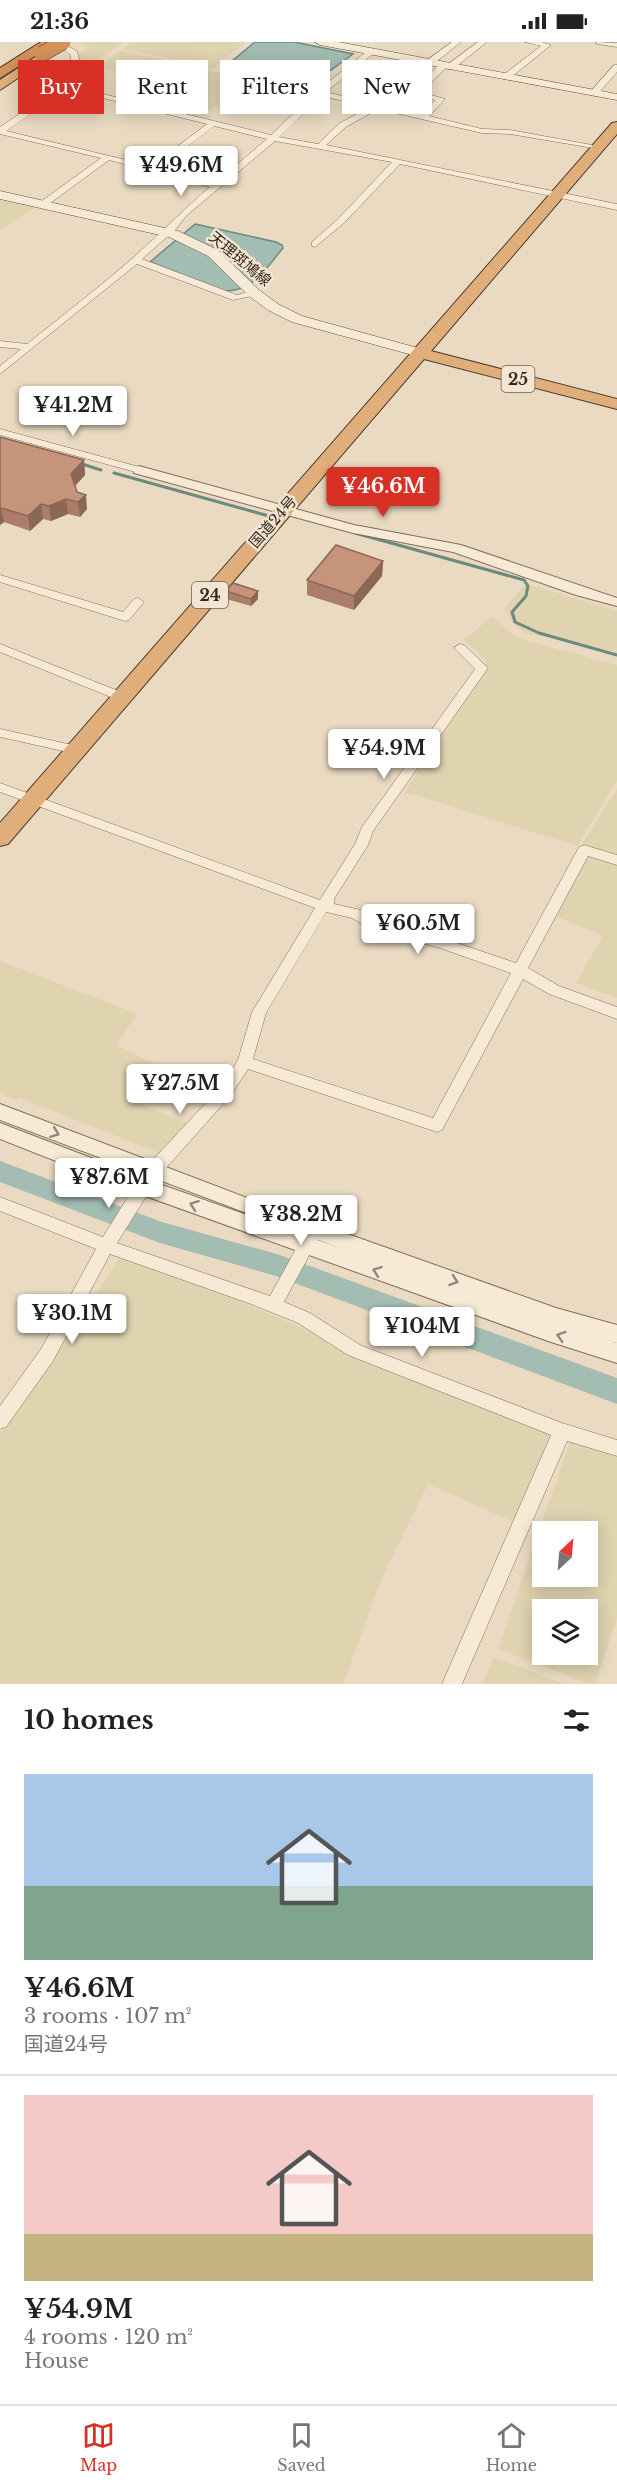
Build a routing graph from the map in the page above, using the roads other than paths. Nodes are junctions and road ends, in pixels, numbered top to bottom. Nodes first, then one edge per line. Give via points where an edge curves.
1 (320, 42) edge
2 (381, 42) edge
3 (457, 42) edge
4 (483, 42) edge
5 (529, 42) edge
6 (600, 42) edge
7 (55, 44) edge
8 (617, 45) edge
9 (370, 53) junction
10 (75, 60) edge
11 (410, 60) edge
12 (432, 61) edge
13 (432, 64) edge
14 (447, 66) junction
15 (617, 67) edge
16 (0, 69) edge
17 (0, 74) edge
18 (506, 77) junction
19 (432, 79) edge
20 (0, 81) edge
21 (0, 86) edge
22 (330, 86) edge
23 (594, 93) junction
24 (104, 96) edge
25 (432, 97) edge
26 (617, 97) edge
27 (432, 108) edge
28 (25, 114) edge
29 (298, 114) edge
30 (365, 114) edge
31 (408, 114) edge
32 (426, 114) edge
33 (422, 118) junction
34 (213, 123) junction
35 (617, 126) edge
36 (1, 132) edge
37 (272, 138) junction
38 (320, 146) junction
39 (599, 147) junction
40 (108, 157) junction
41 (398, 161) junction
42 (153, 169) junction
43 (216, 186) junction
44 (0, 195) edge
45 (556, 195) junction
46 (42, 205) junction
47 (617, 207) edge
48 (173, 234) junction
49 (315, 244) dead end
50 (136, 260) junction
51 (252, 291) junction
52 (0, 344) edge
53 (28, 347) junction
54 (420, 353) junction
55 (0, 371) edge
56 (617, 404) edge
57 (0, 432) edge
58 (139, 470) joint
59 (283, 510) junction
60 (0, 578) edge
61 (138, 602) dead end
62 (617, 602) edge
63 (0, 648) edge
64 (460, 648) dead end
65 (122, 697) junction
66 (0, 733) edge
67 (76, 750) junction
68 (0, 787) edge
69 (33, 800) junction
70 (0, 838) edge
71 (617, 860) edge
72 (325, 907) junction
73 (519, 970) junction
74 (617, 1013) edge
75 (245, 1062) junction
76 (0, 1112) edge
77 (0, 1131) edge
78 (145, 1185) junction
79 (0, 1204) edge
80 (108, 1242) junction
81 (307, 1244) junction
82 (275, 1303) junction
83 (617, 1334) edge
84 (617, 1353) edge
85 (0, 1420) edge
86 (562, 1431) junction
87 (617, 1448) edge
88 (452, 1684) edge

1 - 9 main road
2 - 9 main road
3 - 12 street
4 - 14 street
5 - 18 street via 547,45
6 - 8 street
7 - 10 street via 74,53
7 - 16 highway
7 - 17 highway
7 - 20 highway
7 - 21 highway
9 - 11 main road
9 - 22 street
13 - 14 main road
14 - 18 main road
14 - 19 street
15 - 23 street
18 - 23 main road
23 - 26 main road
24 - 34 street
25 - 27 street via 441,99
28 - 36 street
29 - 37 street
30 - 38 street via 343,124
31 - 33 street
32 - 33 street
33 - 39 street via 482,131
34 - 37 street
34 - 42 street
35 - 39 highway, 国道24号 / 24
36 - 40 street
37 - 38 street
37 - 43 street
38 - 41 street
39 - 45 highway, 国道24号 / 24
40 - 42 street
40 - 46 street
41 - 45 street
41 - 49 street
42 - 43 street
43 - 48 street via 183,214
44 - 46 main road, 天理斑鳩線
45 - 47 street
45 - 54 highway, 国道24号 / 24
46 - 48 main road, 天理斑鳩線
48 - 50 street
48 - 51 main road, 天理斑鳩線 via 213,253
50 - 51 street via 236,298
50 - 53 street
51 - 54 main road, 天理斑鳩線 via 297,319
52 - 53 street
53 - 55 street
54 - 56 highway, 25
54 - 59 highway, 国道24号 / 24
57 - 58 street
58 - 59 street
59 - 62 street via 353,529 456,548
59 - 65 highway, 国道24号 / 24
60 - 61 street via 124,617
63 - 65 street
64 - 72 street via 482,668 367,830
65 - 67 highway, 国道24号 / 24
66 - 67 street
67 - 69 highway, 国道24号 / 24
68 - 69 street
69 - 70 highway, 国道24号 / 24
69 - 72 street
71 - 73 street via 584,850
72 - 73 street
72 - 75 street via 259,1012
73 - 74 street via 554,990
73 - 75 street via 437,1126
75 - 78 street via 226,1091 181,1138
76 -> 78 street
77 - 78 street
78 - 80 street
78 - 81 street
79 - 80 street
80 - 82 street
80 - 85 street via 46,1354
81 - 82 street
81 -> 83 street
84 -> 81 street
82 - 86 street via 354,1350
86 - 87 street
86 - 88 street

